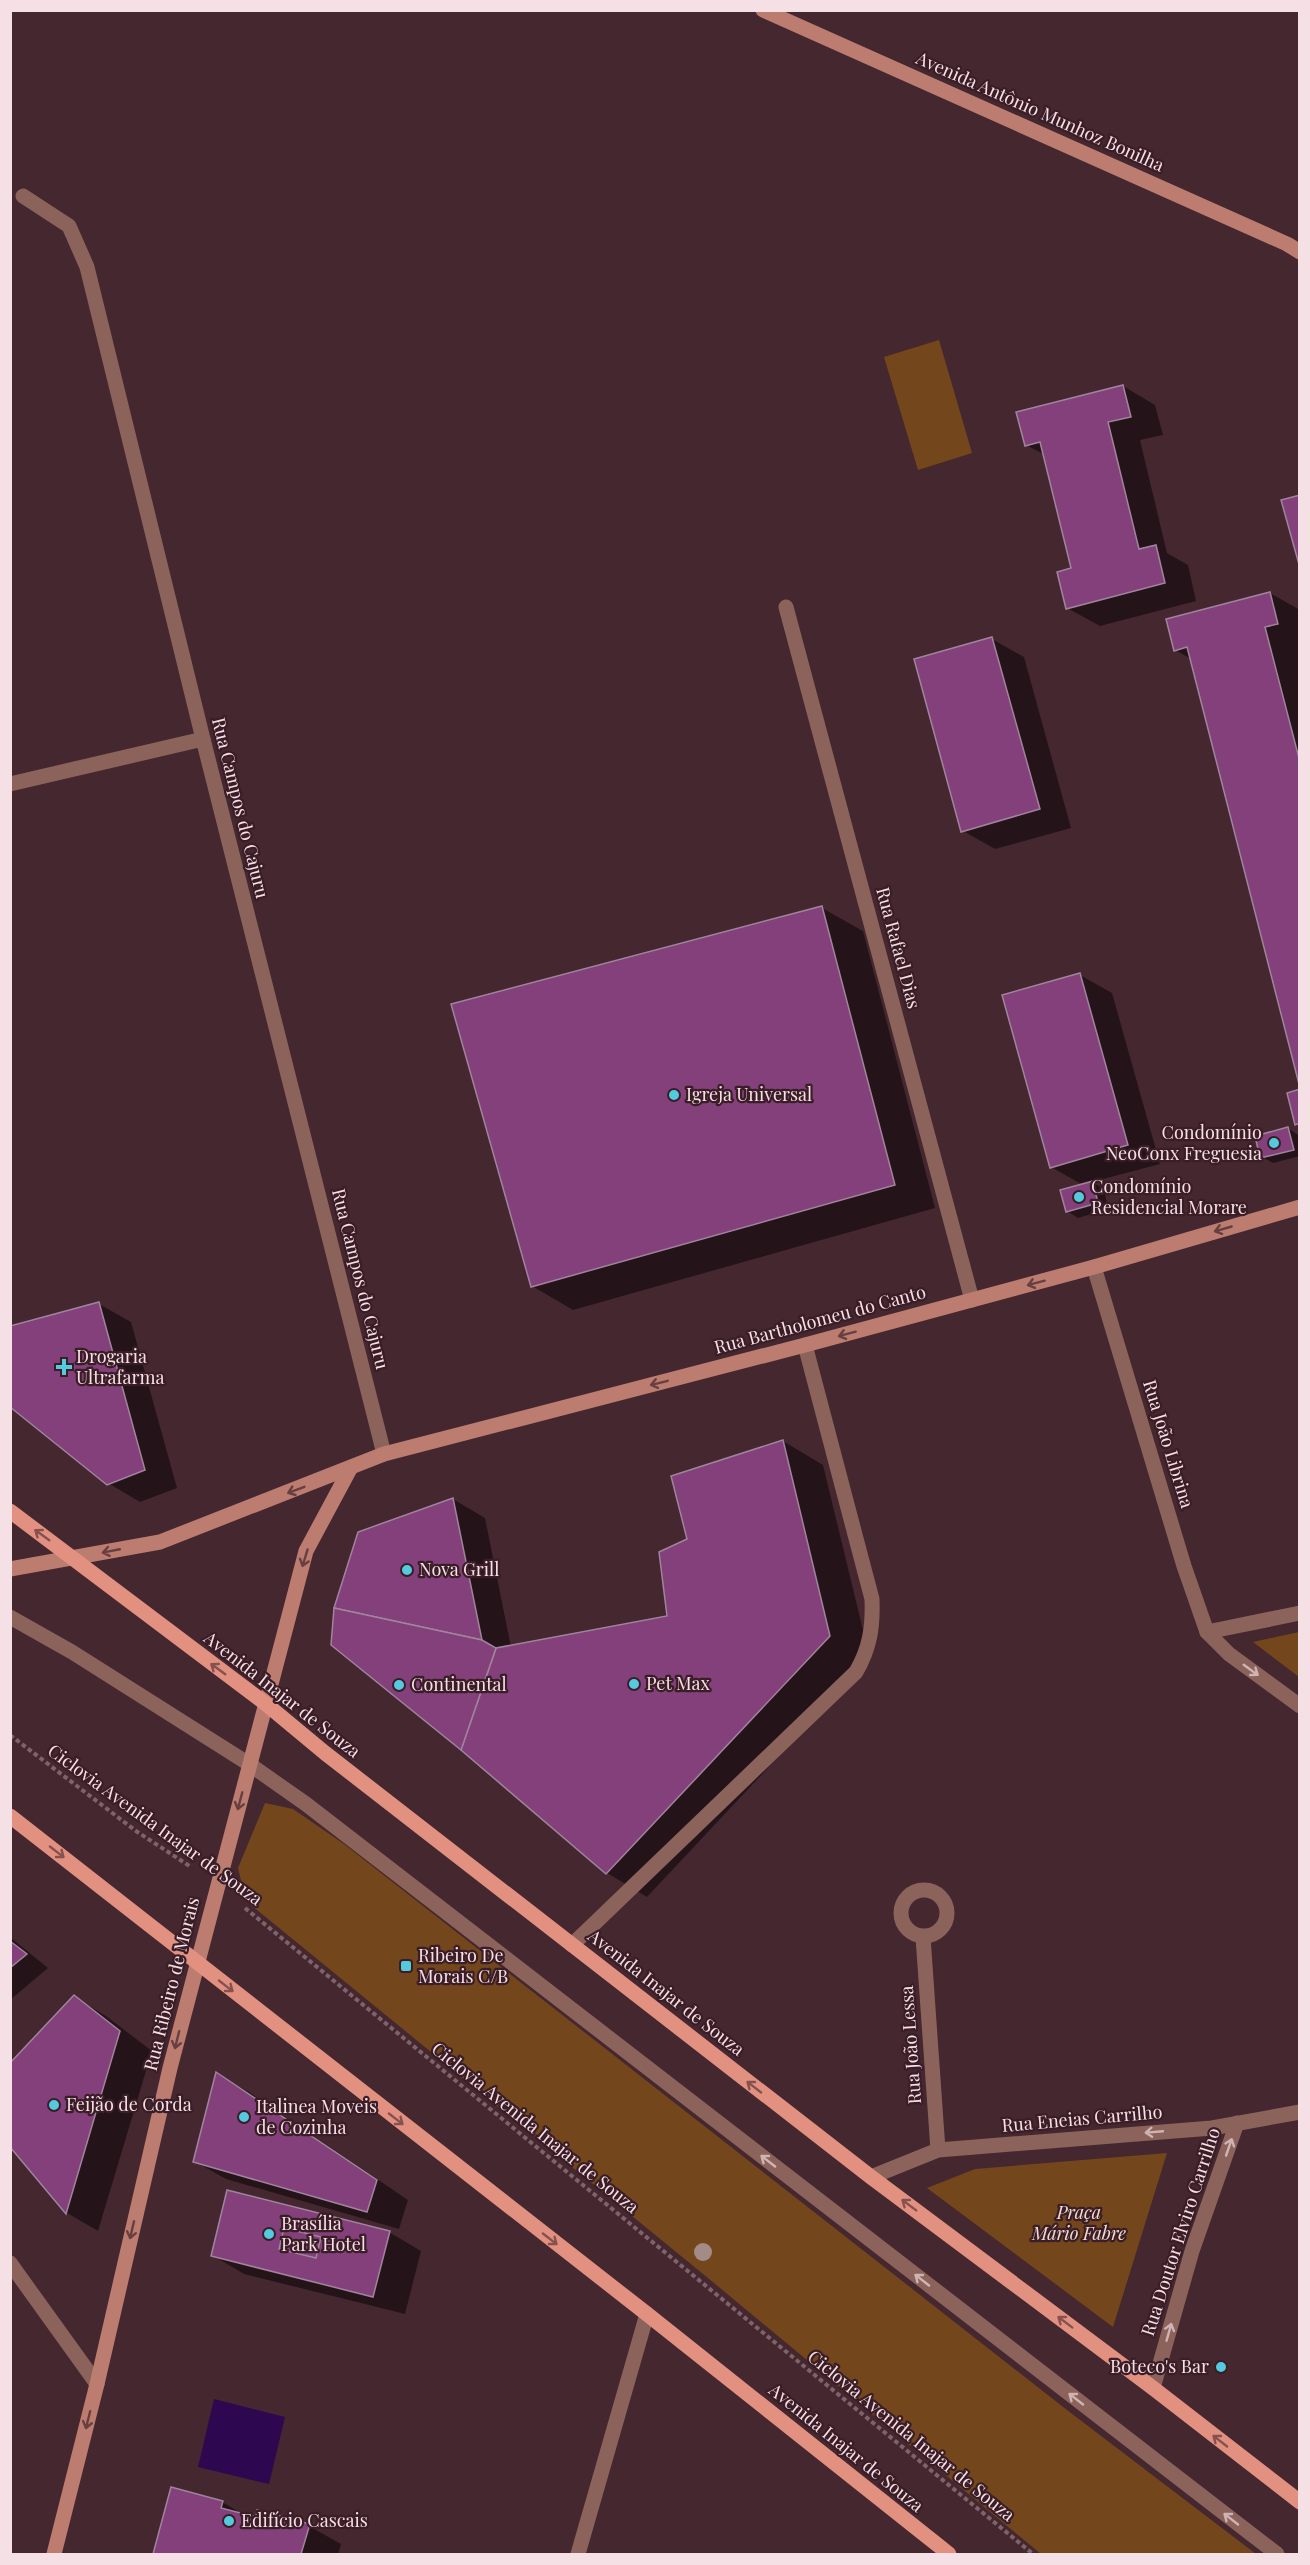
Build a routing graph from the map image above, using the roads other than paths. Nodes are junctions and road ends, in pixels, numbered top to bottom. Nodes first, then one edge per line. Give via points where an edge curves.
1 (763, 10) edge
2 (23, 195) dead end
3 (1299, 252) edge
4 (786, 607) dead end
5 (203, 739) junction
6 (10, 784) edge
7 (1299, 1207) edge
8 (1094, 1267) junction
9 (972, 1300) junction
10 (805, 1345) junction
11 (384, 1454) junction
12 (350, 1469) junction
13 (10, 1511) edge
14 (74, 1558) junction
15 (10, 1569) edge
16 (1299, 1613) edge
17 (10, 1617) edge
18 (1207, 1632) junction
19 (266, 1704) junction
20 (1299, 1706) edge
21 (249, 1764) junction
22 (10, 1816) edge
23 (923, 1937) dead end
24 (572, 1945) junction
25 (197, 1963) junction
26 (1299, 2112) edge
27 (1237, 2123) junction
28 (938, 2150) junction
29 (871, 2177) junction
30 (10, 2263) edge
31 (646, 2314) junction
32 (97, 2385) junction
33 (1153, 2388) junction
34 (1299, 2502) edge
35 (54, 2554) edge
36 (578, 2554) edge
37 (949, 2554) edge
38 (1277, 2554) edge

1 - 3 main road, Avenida Antônio Munhoz Bonilha
2 - 5 street, Rua Campos do Cajuru via 69,226 87,267
4 - 9 street, Rua Rafael Dias
5 - 6 street
5 - 11 street, Rua Campos do Cajuru
7 -> 8 main road, Rua Bartholomeu do Canto
8 -> 9 main road, Rua Bartholomeu do Canto
8 - 18 street, Rua João Librina
9 -> 10 main road, Rua Bartholomeu do Canto
10 -> 11 main road, Rua Bartholomeu do Canto
10 - 24 street via 872,1599 873,1628 866,1656 856,1672
11 - 12 main road, Rua Bartholomeu do Canto
12 -> 14 main road, Rua Bartholomeu do Canto via 160,1542
12 -> 19 main road, Rua Ribeiro de Morais via 306,1551
14 -> 13 main road, Avenida Inajar de Souza
14 - 15 main road, Rua Bartholomeu do Canto
19 -> 14 main road, Avenida Inajar de Souza
16 - 18 street
17 - 21 street
18 -> 20 street, Rua João Librina via 1229,1654
19 - 21 main road, Rua Ribeiro de Morais
19 - 24 main road, Avenida Inajar de Souza
21 -> 25 main road, Rua Ribeiro de Morais
38 -> 21 street via 306,1804
22 -> 25 main road, Avenida Inajar de Souza
23 - 28 street, Rua João Lessa
29 -> 24 main road, Avenida Inajar de Souza
25 -> 31 main road, Avenida Inajar de Souza
25 -> 32 main road, Rua Ribeiro de Morais
26 - 27 street, Rua Eneias Carrilho
27 -> 28 street, Rua Eneias Carrilho
33 -> 27 street, Rua Doutor Elviro Carrilho via 1192,2251
28 - 29 street, Rua Eneias Carrilho
33 -> 29 main road, Avenida Inajar de Souza
30 - 32 street
31 - 36 street
31 - 37 main road, Avenida Inajar de Souza
32 -> 35 main road, Rua Ribeiro de Morais
34 -> 33 main road, Avenida Inajar de Souza

